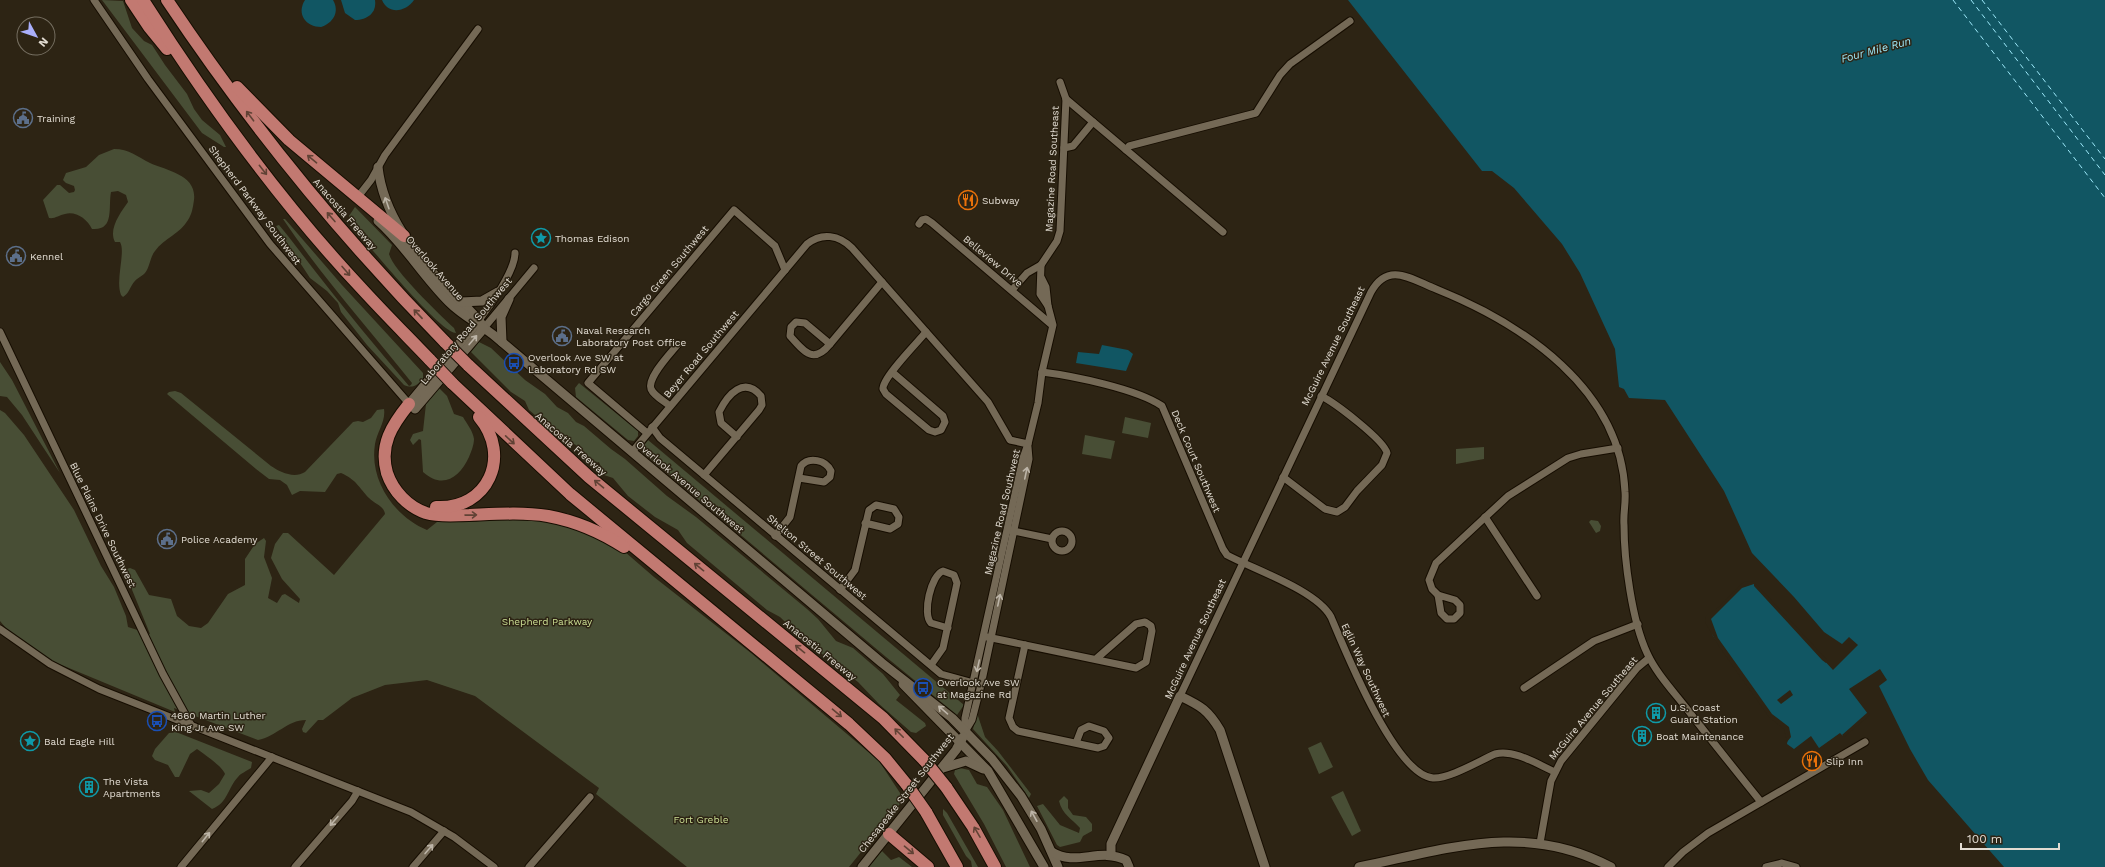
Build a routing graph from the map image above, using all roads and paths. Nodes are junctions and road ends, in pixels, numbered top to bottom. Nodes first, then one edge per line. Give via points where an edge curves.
1 (94, 0) edge
2 (131, 0) edge
3 (143, 0) edge
4 (168, 0) edge
5 (174, 0) edge
6 (1350, 21) dead end
7 (478, 29) dead end
8 (1060, 82) dead end
9 (1066, 99) junction
10 (215, 105) junction
11 (1093, 122) junction
12 (1064, 148) junction
13 (1126, 150) junction
14 (378, 167) junction
15 (357, 198) junction
16 (919, 224) dead end
17 (1223, 232) dead end
18 (404, 236) junction
19 (515, 253) dead end
20 (1041, 265) junction
21 (534, 268) dead end
22 (785, 270) junction
23 (882, 282) junction
24 (1012, 290) junction
25 (498, 292) junction
26 (509, 299) junction
27 (461, 302) junction
28 (480, 324) junction
29 (1052, 325) junction
30 (0, 332) edge
31 (926, 332) junction
32 (502, 342) junction
33 (678, 344) dead end
34 (830, 344) junction
35 (892, 372) junction
36 (1042, 372) junction
37 (451, 385) junction
38 (1321, 396) junction
39 (670, 406) junction
40 (412, 407) junction
41 (652, 427) junction
42 (647, 433) junction
43 (737, 437) junction
44 (1028, 444) junction
45 (1618, 448) junction
46 (632, 452) junction
47 (704, 476) junction
48 (1283, 477) junction
49 (799, 478) junction
50 (1485, 517) junction
51 (865, 523) junction
52 (1010, 530) junction
53 (775, 536) junction
54 (1052, 539) dead end
55 (1243, 564) junction
56 (840, 590) junction
57 (1438, 595) dead end
58 (1537, 596) dead end
59 (1638, 624) junction
60 (948, 628) junction
61 (0, 629) edge
62 (737, 631) junction
63 (988, 637) junction
64 (1025, 645) junction
65 (1650, 658) junction
66 (1096, 659) junction
67 (882, 662) junction
68 (930, 665) junction
69 (977, 684) junction
70 (1524, 688) dead end
71 (1180, 696) junction
72 (190, 725) junction
73 (965, 732) junction
74 (961, 742) junction
75 (1865, 742) dead end
76 (1076, 743) dead end
77 (272, 757) junction
78 (941, 768) junction
79 (1555, 772) junction
80 (992, 777) junction
81 (358, 791) junction
82 (590, 797) dead end
83 (1761, 802) junction
84 (444, 831) junction
85 (889, 834) junction
86 (1540, 843) junction
87 (1051, 851) junction
88 (1111, 855) junction
89 (1081, 863) edge
90 (181, 867) edge
91 (295, 867) edge
92 (413, 867) edge
93 (494, 867) edge
94 (529, 867) edge
95 (862, 867) edge
96 (928, 867) edge
97 (957, 867) edge
98 (995, 867) edge
99 (1044, 867) edge
100 (1058, 867) edge
101 (1129, 867) edge
102 (1265, 867) edge
103 (1359, 867) edge
104 (1611, 867) edge
105 (1668, 867) edge
106 (1766, 867) edge
107 (1796, 867) edge

1 - 40 street, Shepherd Parkway Southwest via 148,79 270,244
2 - 10 highway via 186,77
3 - 10 highway
98 -> 4 highway, Anacostia Freeway, bridge via 973,827 946,787 925,761 883,718 589,477 445,342 377,270 300,180 227,86
15 -> 5 highway via 289,140 249,101 215,60
6 - 13 street via 1290,64 1256,113 1129,146
7 - 14 street
8 - 9 street, Magazine Road Southeast
9 - 11 street
9 - 12 street, Magazine Road Southeast
10 -> 37 highway, bridge via 286,199 363,290
11 - 12 street via 1073,146
11 - 13 street
12 - 20 street, Magazine Road Southeast via 1060,230 1057,241
13 - 17 street
14 - 15 street
18 -> 14 street, Overlook Avenue via 390,210
15 - 18 highway
15 - 28 street, Overlook Avenue via 363,208 398,241 439,292 462,314
16 - 24 street, Belleview Drive via 926,219 932,223
18 - 27 street, Overlook Avenue via 441,282
19 - 25 street, Laboratory Road Southwest via 513,265
20 - 24 street via 1027,273
20 - 29 street via 1040,294 1048,306
21 - 26 street, Laboratory Road Southwest via 523,278
22 - 23 street, Beyer Road Southwest via 810,241 819,237 833,237 849,245
22 - 39 street, Beyer Road Southwest
22 - 42 street, Cargo Green Southwest via 775,246 734,210 588,383
23 - 31 street, Beyer Road Southwest
23 - 34 street
24 - 29 street, Belleview Drive
25 - 27 street via 482,301
25 - 28 street, Laboratory Road Southwest
26 - 28 street, Laboratory Road Southwest
26 - 32 street via 501,317
27 - 28 street, Overlook Avenue
28 - 32 street, Overlook Avenue Southwest
28 - 40 street, Laboratory Road Southwest
29 - 36 street
30 - 72 street, Blue Plains Drive Southwest via 163,674
31 - 35 street
31 - 44 street, Beyer Road Southwest via 988,402 1010,440
32 - 46 street, Overlook Avenue Southwest
33 - 39 street via 653,375 650,383 651,390
34 - 34 street via 802,322 796,322 789,331 792,339 811,355 820,355
35 - 35 street via 883,386 886,394 929,430 941,430 945,422 943,416
36 - 44 street
36 - 55 street, Deck Court Southwest via 1133,393 1150,398 1162,406 1223,549 1227,555
37 - 40 highway via 483,422 493,444 494,460 490,476 474,497 455,506 436,507 416,499 402,486 393,469 392,446
37 -> 62 highway via 570,494
38 - 45 street, McGuire Avenue Southeast via 1375,285 1384,276 1397,274 1476,306 1542,348 1589,394 1605,418
38 - 48 street, McGuire Avenue Southeast
38 - 48 street via 1335,403 1382,444 1387,453 1384,462 1356,491 1345,507 1337,512 1325,509
39 - 41 street, Beyer Road Southwest
40 -> 62 highway via 391,429 384,457 392,484 411,505 433,514 535,515 558,518 586,527 626,548 698,606
41 - 42 street, Beyer Road Southwest
41 - 47 street, Shelton Street Southwest via 657,435
42 - 46 street, Beyer Road Southwest
43 - 43 street via 721,423 719,412 736,390 748,386 761,396 762,405
43 - 47 street
44 - 52 street, Magazine Road Southwest via 1029,459
45 - 50 street via 1568,458 1517,489
45 - 59 street, McGuire Avenue Southeast via 1625,494 1625,553
46 - 67 street, Overlook Avenue Southwest
47 - 53 street, Shelton Street Southwest
48 - 55 street, McGuire Avenue Southeast
49 - 49 street via 824,482 830,477 831,471 825,463 810,460 803,464
49 - 53 street via 790,517
50 - 57 street via 1434,565 1430,583
50 - 58 street
51 - 51 street via 890,529 898,524 899,517 894,509 876,505 869,510
51 - 56 street via 854,572
52 - 54 street
52 - 63 street, Magazine Road Southwest
53 - 56 street, Shelton Street Southwest
55 - 71 street, McGuire Avenue Southeast
55 - 79 street, Eglin Way Southwest via 1309,595 1324,607 1331,617 1375,715 1411,766 1419,773 1429,778 1440,778 1502,753 1513,754
56 - 68 street, Shelton Street Southwest
59 - 65 street, McGuire Avenue Southeast
59 - 70 street via 1594,641
60 - 60 street via 932,624 927,615 934,579 943,571 954,575 957,583
60 - 68 street via 942,652
61 - 72 street via 37,656 75,678
62 -> 97 highway, bridge via 858,732 885,758 926,812
63 - 64 street
63 - 69 street, Magazine Road Southwest
64 - 66 street
64 - 76 street via 1011,723 1018,731
65 - 79 street, McGuire Avenue Southeast via 1637,668 1561,761
65 - 83 street, McGuire Avenue Southeast via 1661,676
66 - 66 street via 1136,624 1145,622 1151,626 1146,662 1142,666 1136,668
73 -> 67 street, Overlook Avenue Southwest via 934,702
67 - 74 street, Overlook Avenue Southwest
68 - 69 street, Shelton Street Southwest via 945,676
69 - 73 street, Magazine Road Southwest via 972,720
71 - 88 street, McGuire Avenue Southeast via 1111,844
71 - 102 street via 1201,706 1211,715 1220,730
72 - 77 street
73 - 74 street, Chesapeake Street Southwest
87 -> 73 street, Overlook Avenue Southwest via 1018,791 996,763
74 - 78 street, Chesapeake Street Southwest
74 - 80 street, Overlook Avenue Southwest
75 - 83 street
77 - 81 street
90 -> 77 street
78 - 80 street via 966,762 979,766
78 - 85 street, Chesapeake Street Southwest
79 - 86 street, McGuire Avenue Southeast via 1551,781
80 - 99 street, Overlook Avenue Southwest
81 - 84 street via 405,810
81 -> 91 street
82 - 94 street
83 - 105 street via 1701,838
92 -> 84 street
84 - 93 street
85 - 95 street, Chesapeake Street Southwest
85 -> 96 highway
86 - 103 street via 1483,843
86 - 104 street via 1579,852
87 - 89 street via 1065,860
87 - 100 street, Overlook Avenue Southwest
88 - 89 street
88 - 101 street via 1126,860
106 - 107 street via 1782,863

